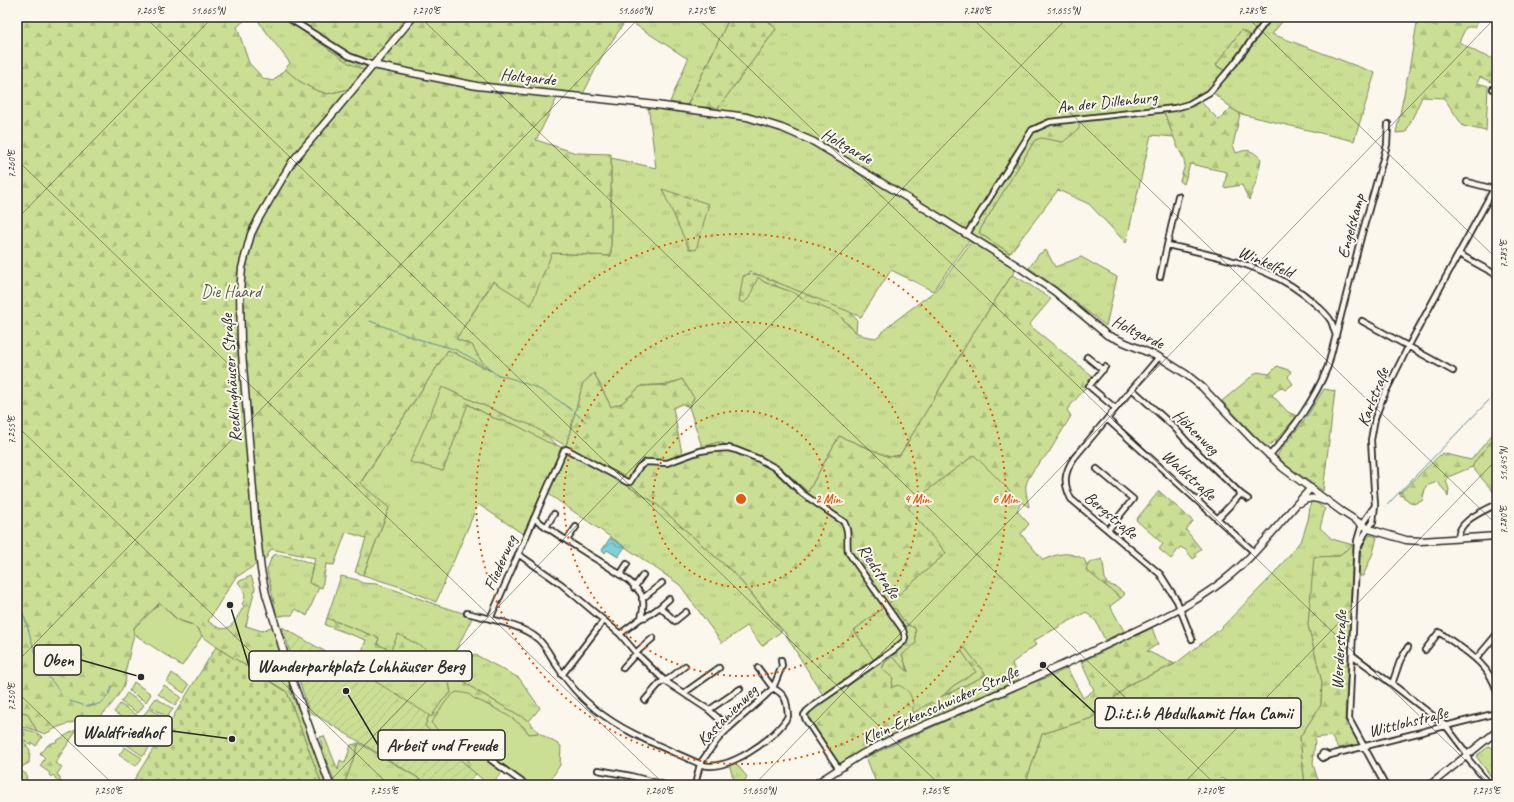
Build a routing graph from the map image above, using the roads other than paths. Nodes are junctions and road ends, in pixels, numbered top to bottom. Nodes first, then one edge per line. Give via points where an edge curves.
1 (287, 17) edge
2 (413, 17) edge
3 (1269, 17) edge
4 (373, 66) junction
5 (1388, 124) dead end
6 (1467, 182) dead end
7 (1497, 183) edge
8 (1494, 189) junction
9 (1178, 196) dead end
10 (967, 234) junction
11 (1168, 245) junction
12 (1459, 254) junction
13 (1497, 275) edge
14 (1160, 277) dead end
15 (1362, 321) dead end
16 (1336, 336) junction
17 (1408, 347) junction
18 (1087, 357) dead end
19 (1159, 357) junction
20 (1453, 371) dead end
21 (1132, 389) junction
22 (1115, 408) junction
23 (1106, 419) junction
24 (570, 451) joint
25 (1269, 456) junction
26 (1097, 469) dead end
27 (1312, 489) junction
28 (1241, 494) junction
29 (1248, 499) dead end
30 (1304, 500) junction
31 (1332, 504) junction
32 (1497, 504) edge
33 (1375, 505) junction
34 (1294, 507) junction
35 (554, 514) dead end
36 (534, 518) junction
37 (1218, 518) junction
38 (1362, 524) junction
39 (546, 527) junction
40 (576, 527) dead end
41 (1369, 529) junction
42 (1108, 530) junction
43 (1497, 536) edge
44 (1458, 538) junction
45 (567, 540) junction
46 (1357, 550) junction
47 (1254, 552) junction
48 (518, 554) junction
49 (627, 564) dead end
50 (620, 575) junction
51 (643, 575) dead end
52 (662, 583) dead end
53 (634, 588) junction
54 (642, 599) junction
55 (669, 599) dead end
56 (660, 607) junction
57 (1181, 609) junction
58 (686, 612) dead end
59 (467, 613) dead end
60 (641, 618) junction
61 (490, 619) junction
62 (604, 620) junction
63 (620, 634) junction
64 (1497, 634) edge
65 (653, 638) dead end
66 (1192, 639) dead end
67 (1408, 647) dead end
68 (1425, 650) dead end
69 (636, 653) junction
70 (1352, 656) junction
71 (781, 660) dead end
72 (1476, 660) junction
73 (685, 666) dead end
74 (623, 668) dead end
75 (720, 668) dead end
76 (758, 668) dead end
77 (562, 675) junction
78 (665, 681) junction
79 (1392, 684) junction
80 (772, 688) junction
81 (740, 689) dead end
82 (1497, 692) edge
83 (684, 693) junction
84 (645, 700) dead end
85 (709, 710) junction
86 (1497, 713) edge
87 (1446, 726) junction
88 (728, 728) junction
89 (1497, 731) edge
90 (1364, 747) junction
91 (1468, 755) junction
92 (1326, 756) dead end
93 (491, 760) dead end
94 (700, 764) junction
95 (839, 769) junction
96 (598, 770) dead end
97 (330, 785) edge
98 (526, 785) edge
99 (665, 785) edge
100 (695, 785) edge
101 (814, 785) edge
102 (1385, 785) edge
103 (1430, 785) edge
104 (1490, 785) edge

1 - 4 street, Holtgarde via 349,56
2 - 4 street, Recklinghäuser Straße
3 - 10 street, An der Dillenburg via 1210,92 1189,104 1175,108 1050,122 1032,130
4 - 10 street, Holtgarde via 477,86 648,104 764,121 814,142
4 - 97 street, Recklinghäuser Straße via 292,162 262,211 245,255 240,292 241,340 261,570 293,682
5 - 16 street, Engelskamp via 1387,145
6 - 8 street
7 - 8 street, Karlstraße
8 - 12 street, Karlstraße
9 - 11 street
10 - 19 street, Holtgarde via 1054,291 1107,335
11 - 14 street
11 - 16 street, Winkelfeld via 1233,261 1275,276 1306,295 1320,308 1331,321
12 - 13 street
12 - 17 street, Karlstraße
15 - 17 street
16 - 25 street via 1320,386 1298,422
17 - 20 street
17 - 33 street, Karlstraße via 1383,396 1375,418 1371,440
18 - 22 street via 1104,368 1089,386
19 - 21 street, Bergstraße
19 - 25 street, Holtgarde via 1202,387
21 - 22 street, Bergstraße
21 - 28 street, Höhenweg
22 - 23 street, Bergstraße
23 - 37 street, Waldstraße
23 - 42 street, Bergstraße via 1067,468 1065,480 1071,499
24 - 36 street, Fliederweg via 566,449 562,453
24 - 95 street, Riedstraße via 630,482 646,462 667,463 700,451 728,448 759,459 776,469 803,494 844,522 848,528 848,552 903,630 905,637 894,649 818,702 804,716
25 - 27 street, Holtgarde
26 - 42 street via 1133,499
27 - 30 street, Klein-Erkenschwicker-Straße
27 - 31 street, Holtgarde
27 - 34 street, Klein-Erkenschwicker-Straße
28 - 29 street, Höhenweg
28 - 37 street
30 - 31 street via 1314,498
30 - 34 street, Klein-Erkenschwicker-Straße
31 - 38 street
32 - 44 street via 1462,525 1458,531
33 - 38 street
33 - 41 street, Karlstraße via 1373,522
34 - 47 street, Klein-Erkenschwicker-Straße
35 - 39 street
36 - 39 street, Fliederweg
36 - 48 street, Fliederweg
37 - 47 street, Waldstraße
38 - 41 street
38 - 46 street, Werderstraße
39 - 45 street, Fliederweg
40 - 45 street
41 - 44 street via 1406,540
41 - 46 street, Werderstraße
42 - 57 street, Bergstraße via 1160,574
43 - 44 street
45 - 50 street, Fliederweg
46 - 70 street, Werderstraße
47 - 57 street, Klein-Erkenschwicker-Straße via 1225,580
48 - 61 street, Fliederweg
48 - 62 street via 561,584
49 - 50 street
50 - 53 street, Fliederweg
51 - 53 street
52 - 54 street
53 - 54 street, Fliederweg via 641,594
54 - 60 street
55 - 56 street
56 - 58 street via 675,621
56 - 60 street
57 - 66 street, Bergstraße
57 - 95 street, Klein-Erkenschwicker-Straße via 1037,677 890,740
59 - 61 street
60 - 63 street
61 - 77 street via 534,635
62 - 63 street
62 - 77 street
63 - 69 street
64 - 72 street
65 - 69 street
67 - 79 street
68 - 72 street via 1438,632
69 - 74 street
69 - 78 street
70 - 79 street
70 - 90 street, Werderstraße via 1349,719
71 - 80 street, Kastanienweg via 782,666
72 - 82 street via 1490,674
73 - 78 street
75 - 83 street
76 - 80 street, Kastanienweg
77 - 94 street via 580,696 613,722 636,736
78 - 83 street
78 - 84 street
79 - 87 street
80 - 88 street, Kastanienweg
80 - 94 street, Kastanienweg via 781,693 787,702 788,716 771,736 732,760 706,767
81 - 85 street
83 - 85 street
85 - 88 street
86 - 87 street, Wittlohstraße
87 - 90 street, Wittlohstraße
87 - 91 street
88 - 94 street, Kastanienweg
89 - 91 street
90 - 92 street, Wittlohstraße
90 - 102 street, Werderstraße
91 - 103 street
91 - 104 street via 1468,759
93 - 98 street
94 - 100 street
95 - 101 street, Klein-Erkenschwicker-Straße
96 - 99 street

